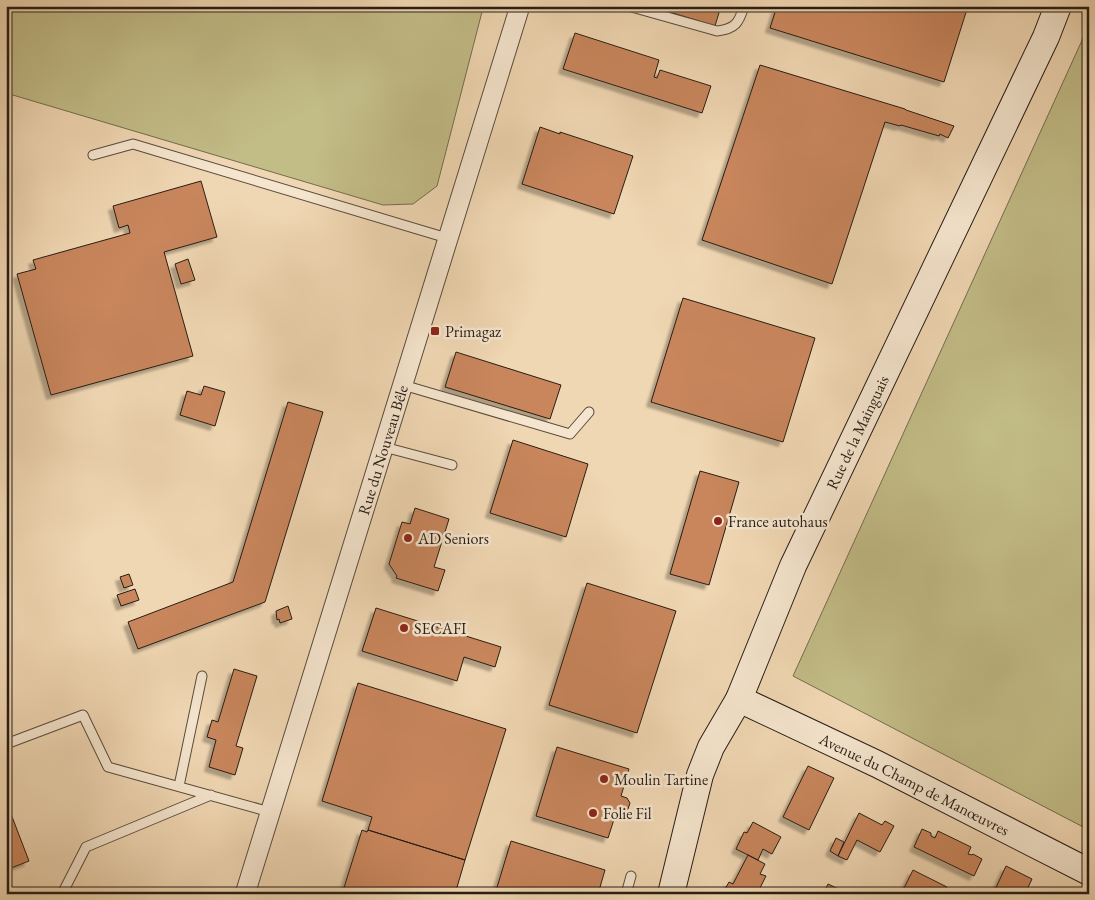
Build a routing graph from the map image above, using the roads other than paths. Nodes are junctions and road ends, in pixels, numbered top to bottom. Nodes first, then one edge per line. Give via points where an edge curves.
1 (520, 6) edge
2 (628, 6) edge
3 (744, 6) edge
4 (1058, 6) edge
5 (93, 155) dead end
6 (447, 238) junction
7 (403, 385) junction
8 (589, 412) dead end
9 (384, 447) junction
10 (452, 465) dead end
11 (202, 676) dead end
12 (739, 700) junction
13 (6, 744) edge
14 (179, 786) junction
15 (211, 795) junction
16 (270, 812) junction
17 (1089, 872) edge
18 (631, 876) dead end
19 (62, 894) edge
20 (245, 894) edge
21 (626, 894) edge
22 (671, 894) edge

1 - 6 street, Rue du Nouveau Bêle
2 - 3 lane via 717,31 727,30 740,21
4 - 12 street, Rue de la Mainguais via 793,566
5 - 6 lane via 133,144
6 - 7 street, Rue du Nouveau Bêle
7 - 8 lane via 570,434
7 - 9 street, Rue du Nouveau Bêle
9 - 10 lane
9 - 16 street, Rue du Nouveau Bêle
11 - 14 lane
12 - 17 street, Avenue du Champ de Manœuvres via 878,764
12 - 22 street, Rue de la Mainguais via 711,747 700,775
13 - 14 lane via 83,716 108,767
14 - 15 lane
15 - 16 lane
15 - 19 lane via 86,847
16 - 20 street, Rue du Nouveau Bêle
18 - 21 lane

